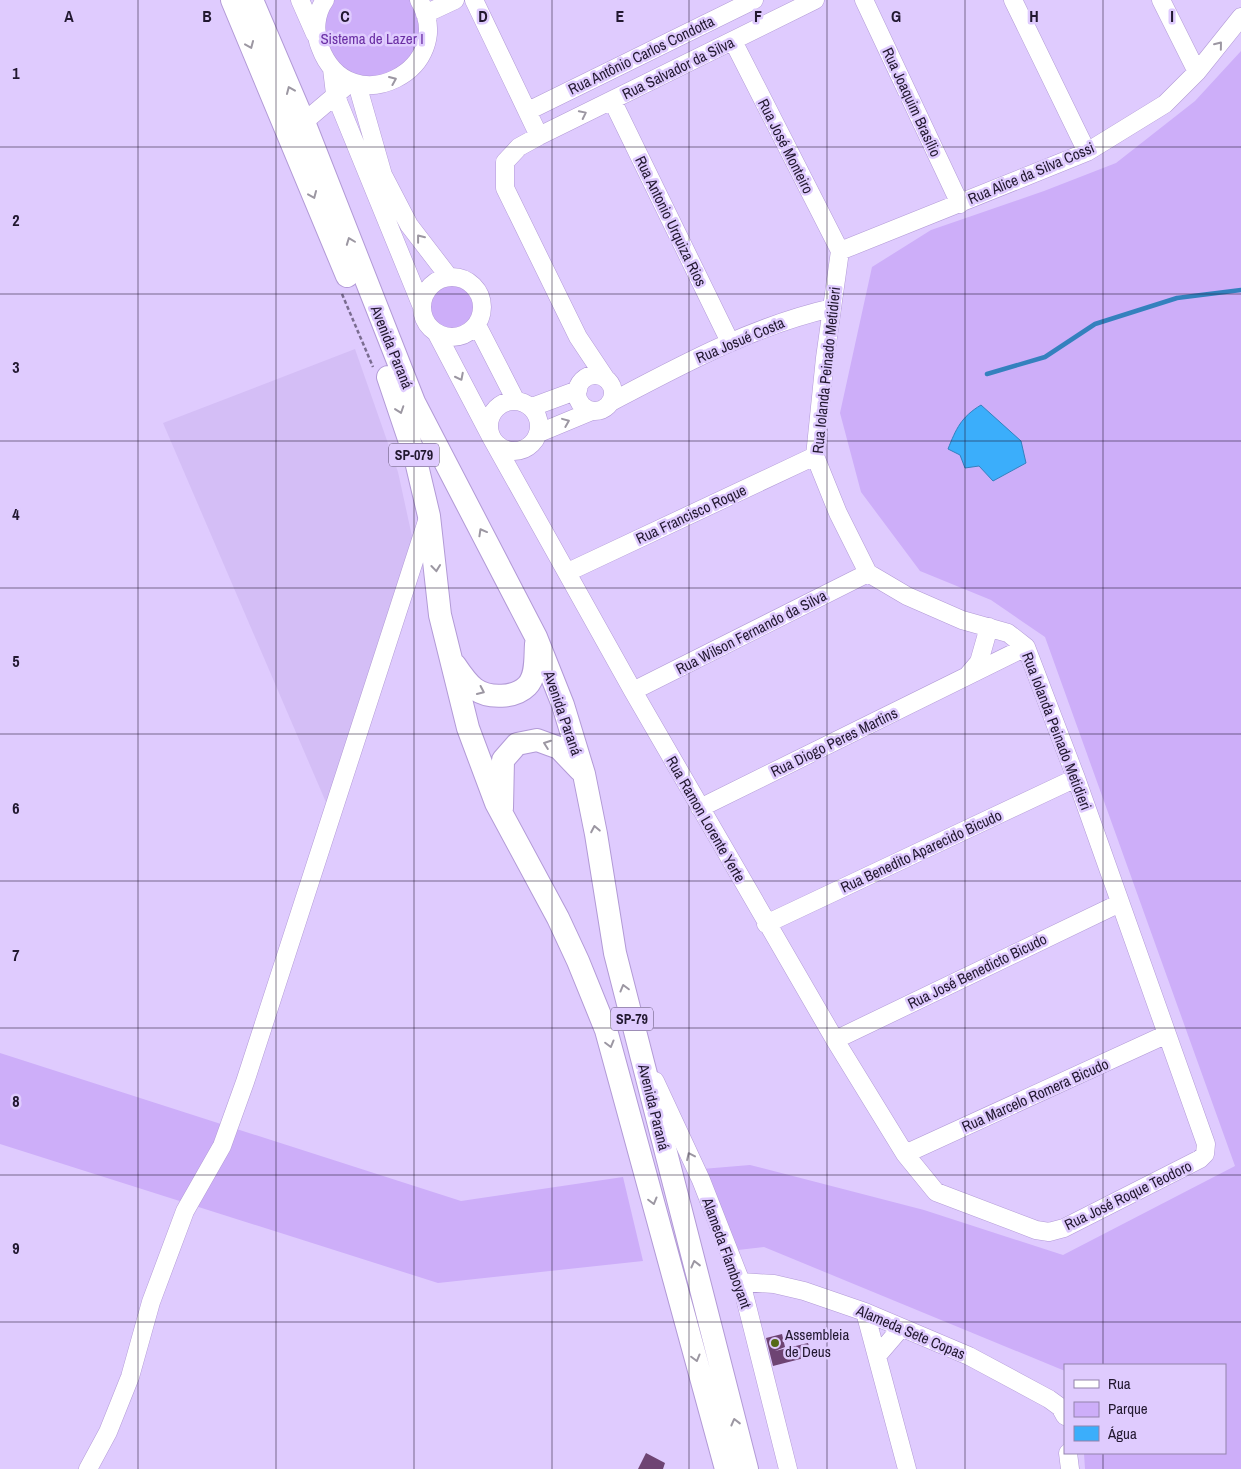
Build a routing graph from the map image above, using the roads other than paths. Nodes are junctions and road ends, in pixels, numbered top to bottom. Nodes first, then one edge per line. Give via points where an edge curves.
1 (232, 0) edge
2 (300, 0) edge
3 (324, 0) edge
4 (455, 0) edge
5 (474, 0) edge
6 (754, 0) edge
7 (816, 0) edge
8 (864, 0) edge
9 (1013, 0) edge
10 (1162, 0) edge
11 (259, 1) edge
12 (422, 7) edge
13 (1241, 17) edge
14 (316, 38) junction
15 (733, 41) junction
16 (332, 69) junction
17 (1197, 72) junction
18 (354, 83) junction
19 (335, 94) junction
20 (612, 100) junction
21 (528, 111) junction
22 (304, 122) junction
23 (540, 136) junction
24 (1087, 152) junction
25 (960, 204) junction
26 (840, 251) junction
27 (449, 277) junction
28 (422, 307) junction
29 (832, 308) junction
30 (477, 325) junction
31 (438, 334) junction
32 (578, 337) junction
33 (730, 342) junction
34 (581, 384) junction
35 (610, 389) junction
36 (524, 404) junction
37 (592, 411) junction
38 (539, 433) junction
39 (491, 437) junction
40 (814, 456) junction
41 (429, 516) junction
42 (568, 572) junction
43 (868, 573) junction
44 (505, 575) joint
45 (962, 620) junction
46 (989, 627) junction
47 (536, 637) junction
48 (1026, 647) junction
49 (984, 648) junction
50 (449, 656) junction
51 (968, 676) junction
52 (633, 691) junction
53 (584, 774) junction
54 (1076, 778) junction
55 (700, 808) junction
56 (503, 818) junction
57 (1120, 903) junction
58 (558, 918) joint
59 (766, 924) junction
60 (1165, 1036) junction
61 (835, 1040) junction
62 (639, 1047) junction
63 (905, 1154) junction
64 (1205, 1154) joint
65 (936, 1192) joint
66 (741, 1282) junction
67 (865, 1312) junction
68 (902, 1328) junction
69 (877, 1356) junction
70 (1064, 1414) edge
71 (1068, 1454) edge
72 (88, 1469) edge
73 (726, 1469) edge
74 (747, 1469) edge
75 (788, 1469) edge
76 (907, 1469) edge
77 (1070, 1469) edge

1 -> 41 main road, Avenida Paraná / SP-079 via 376,343 401,413
2 - 14 street
3 - 14 street via 316,21
4 - 12 street
5 - 21 street
6 - 21 street, Rua Antônio Carlos Condotta
7 - 15 street, Rua Salvador da Silva
8 - 25 street, Rua Joaquim Brasílio
9 - 24 street
10 - 17 street
22 -> 11 main road, Avenida Paraná / SP-079
18 -> 12 street via 377,86 412,69 423,53 427,34
17 -> 13 street, Rua Alice da Silva Cossi
14 - 16 street
15 - 20 street, Rua Salvador da Silva
15 - 26 street, Rua José Monteiro
16 - 18 street
16 - 19 street
17 - 24 street, Rua Alice da Silva Cossi via 1165,104
18 - 19 street
27 -> 18 street via 409,225 382,175
19 - 22 street
19 - 28 street
23 -> 20 street, Rua Salvador da Silva
20 - 33 street, Rua Antonio Urquiza Rios
21 - 23 street
44 -> 22 main road, Avenida Paraná / SP-079 via 414,402
23 - 32 street via 519,147 505,162 505,188
24 - 25 street, Rua Alice da Silva Cossi
25 - 26 street, Rua Alice da Silva Cossi
26 - 29 street, Rua Iolanda Peinado Metidieri
27 - 28 street via 433,283 427,290
27 - 30 street via 468,281 476,288 483,306
28 - 31 street via 424,318
29 - 33 street, Rua Josué Costa via 797,316
29 - 40 street, Rua Iolanda Peinado Metidieri
30 - 31 street via 471,332 455,338
30 - 36 street
31 -> 39 street, Rua Ramon Lorente Yerte
32 - 34 street
32 - 35 street
33 - 35 street, Rua Josué Costa via 651,381
34 - 35 street via 595,375
34 - 36 street
34 - 37 street via 579,401
35 - 37 street via 603,410
36 - 38 street via 539,419
36 - 39 street via 499,406 493,412 489,429
38 -> 37 street
38 - 39 street via 529,447 513,452 500,447
39 - 42 street, Rua Ramon Lorente Yerte
40 - 42 street, Rua Francisco Roque
40 - 43 street, Rua Iolanda Peinado Metidieri
41 -> 50 main road, Avenida Paraná / SP-079 via 440,615
41 - 72 street via 246,1082 222,1146 185,1211 151,1302 130,1377 108,1432
42 - 52 street, Rua Ramon Lorente Yerte
43 - 45 street, Rua Iolanda Peinado Metidieri via 907,596
43 - 52 street, Rua Wilson Fernando da Silva
44 - 47 main road, Avenida Paraná / SP-79
45 - 46 street, Rua Iolanda Peinado Metidieri
45 - 49 street via 975,629
46 - 48 street, Rua Iolanda Peinado Metidieri via 1008,633
46 - 49 street
50 -> 47 main road via 476,690 494,696 512,694 528,686 535,670
47 - 53 main road, Avenida Paraná / SP-79 via 563,705
48 - 51 street, Rua Diogo Peres Martins
48 - 54 street, Rua Iolanda Peinado Metidieri
49 - 51 street via 979,662
50 - 56 main road, Avenida Paraná / SP-079 via 468,728
51 - 55 street, Rua Diogo Peres Martins
52 - 55 street, Rua Ramon Lorente Yerte
53 -> 56 main road via 558,748 537,740 517,744 503,760
62 -> 53 main road, Avenida Paraná / SP-79 via 615,953
54 - 57 street, Rua Iolanda Peinado Metidieri
54 - 59 street, Rua Benedito Aparecido Bicudo
55 - 59 street, Rua Ramon Lorente Yerte
56 - 58 main road, Avenida Paraná / SP-079
57 - 60 street, Rua Iolanda Peinado Metidieri
57 - 61 street, Rua José Benedicto Bicudo
58 -> 73 main road, Avenida Paraná / SP-79 via 606,1030
59 - 61 street, Rua Ramon Lorente Yerte
60 - 63 street, Rua Marcelo Romera Bicudo
60 - 64 street, Rua Iolanda Peinado Metidieri via 1206,1144
61 - 63 street, Rua Ramon Lorente Yerte
66 -> 62 street, Alameda Flamboyant via 701,1180
74 -> 62 main road, Avenida Paraná / SP-79
63 - 65 street, Rua Ramon Lorente Yerte
64 - 65 street, Rua José Roque Teodoro via 1064,1228 1049,1232
66 - 67 street, Alameda Sete Copas via 774,1284 804,1291
66 - 75 street, Alameda Flamboyant
67 - 68 street, Alameda Sete Copas
67 - 69 street
68 - 69 street
68 - 70 street, Alameda Sete Copas via 969,1356 1049,1399
69 - 76 street
71 - 77 street

